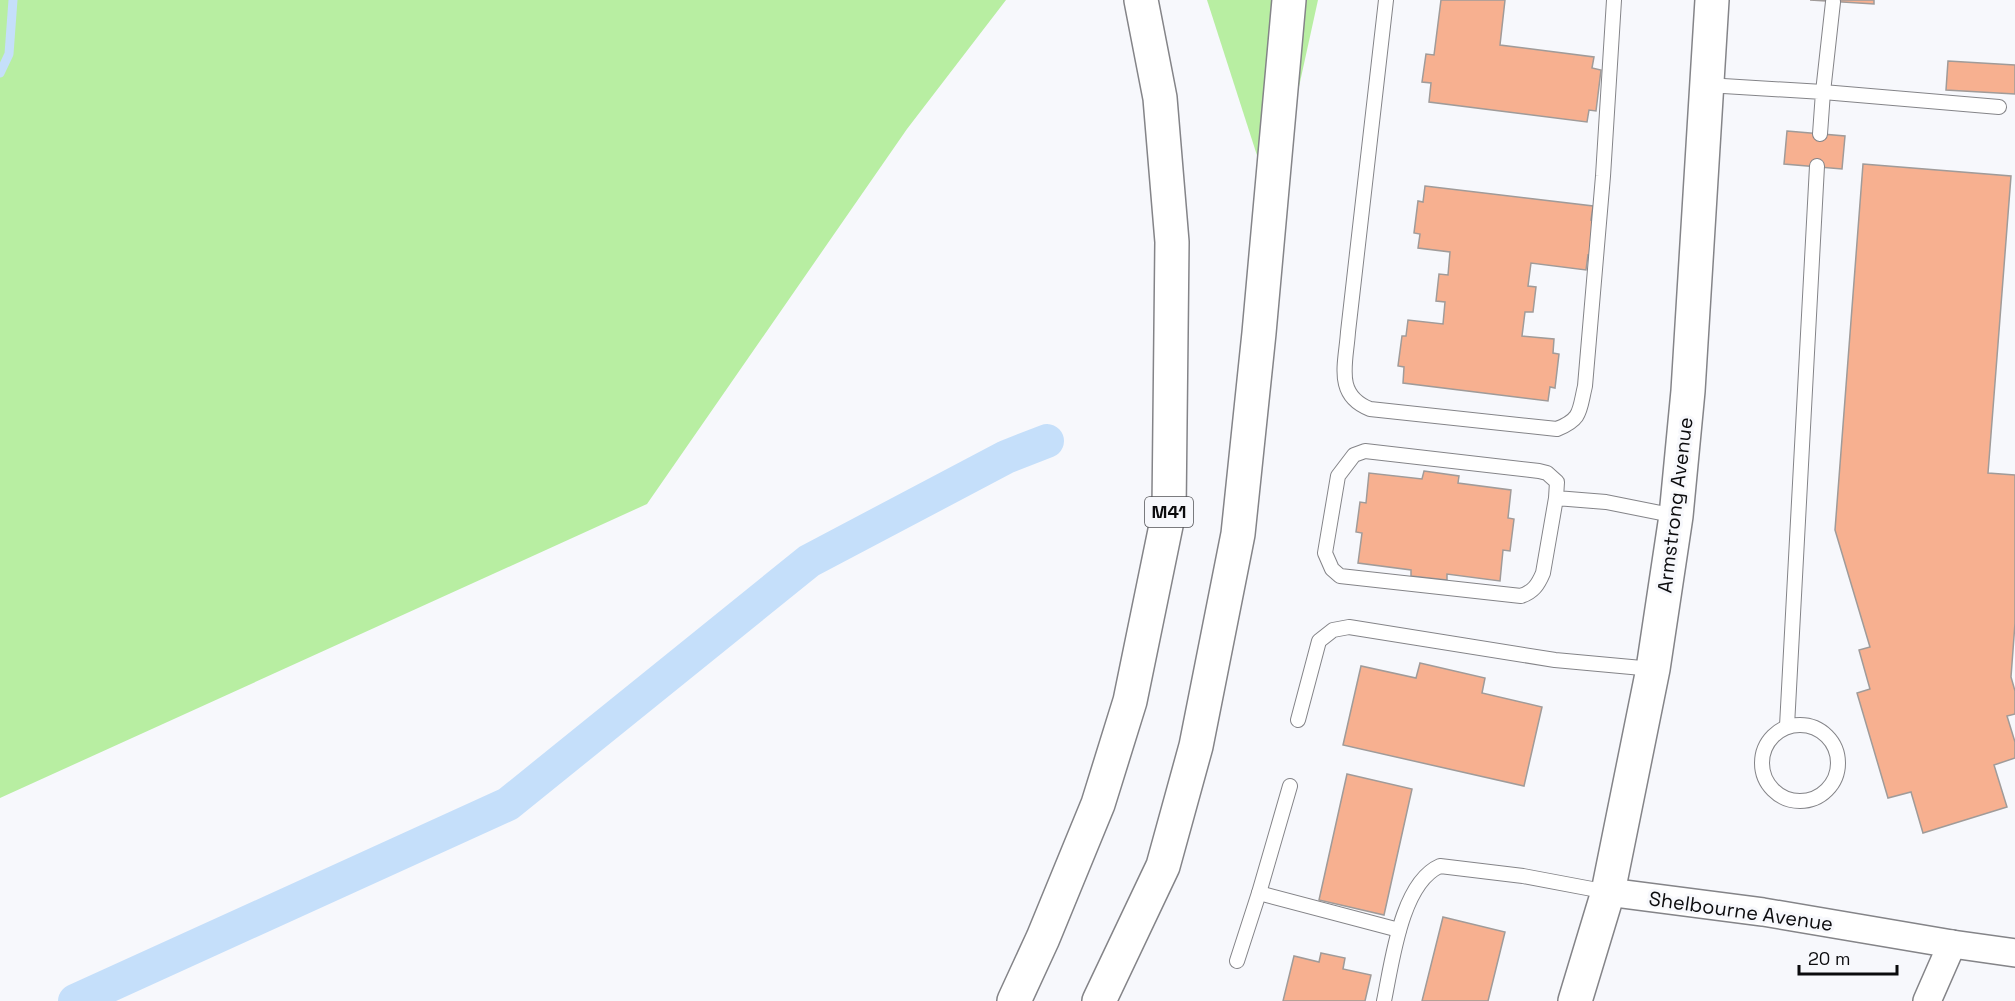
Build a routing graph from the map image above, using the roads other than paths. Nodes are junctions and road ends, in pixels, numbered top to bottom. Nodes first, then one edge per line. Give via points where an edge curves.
1 (1141, 0) edge
2 (1289, 0) edge
3 (1386, 0) edge
4 (1614, 0) edge
5 (1712, 0) edge
6 (1833, 2) dead end
7 (1707, 85) junction
8 (1823, 92) junction
9 (1999, 107) dead end
10 (1820, 134) dead end
11 (1817, 166) dead end
12 (1556, 498) junction
13 (1676, 516) junction
14 (1653, 669) junction
15 (1298, 720) dead end
16 (1787, 726) junction
17 (1290, 786) dead end
18 (1608, 892) junction
19 (1259, 893) junction
20 (1399, 930) junction
21 (1952, 945) junction
22 (2015, 953) edge
23 (1237, 962) dead end
24 (1014, 1001) edge
25 (1099, 1001) edge
26 (1384, 1001) edge
27 (1575, 1001) edge
28 (1927, 1001) edge

1 - 24 main road, M41 via 1160,98 1172,242 1169,511 1130,701 1101,794
2 - 25 main road via 1238,534 1196,746 1163,866
3 - 4 lane via 1348,332 1344,379 1348,393 1357,404 1370,409 1557,429 1572,423 1585,386
5 - 7 main road, Armstrong Avenue
6 - 8 lane
7 - 8 lane
7 - 13 main road, Armstrong Avenue via 1688,391
8 - 9 lane
8 - 10 lane
11 - 16 lane
12 - 12 lane via 1543,573 1531,592 1521,596 1340,576 1325,553 1338,476 1354,455 1365,451 1539,471 1557,482
12 - 13 lane via 1606,502
13 - 14 main road, Armstrong Avenue
14 - 15 lane via 1555,660 1349,627 1333,630 1319,641
14 - 18 main road, Armstrong Avenue
16 - 16 lane via 1813,727 1833,744 1837,756 1833,782 1813,799 1786,798 1766,781 1762,756 1775,733
17 - 19 lane
18 - 20 lane via 1440,866 1421,881
18 - 21 street, Shelbourne Avenue via 1763,912
18 - 27 main road, Armstrong Avenue
19 - 20 lane
19 - 23 lane
20 - 26 lane
21 - 22 street, Shelbourne Avenue
21 - 28 street

